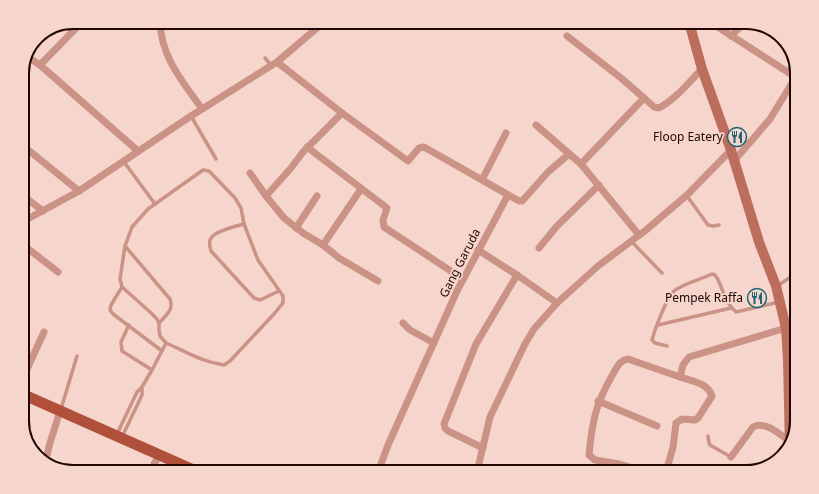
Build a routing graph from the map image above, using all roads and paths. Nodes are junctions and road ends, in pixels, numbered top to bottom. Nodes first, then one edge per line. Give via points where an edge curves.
1 (75, 29) edge
2 (160, 29) edge
3 (691, 29) edge
4 (721, 29) edge
5 (738, 29) edge
6 (314, 30) edge
7 (567, 36) dead end
8 (732, 36) junction
9 (265, 58) dead end
10 (31, 59) edge
11 (274, 64) junction
12 (40, 65) junction
13 (702, 69) junction
14 (790, 73) edge
15 (790, 87) edge
16 (644, 98) junction
17 (202, 109) junction
18 (342, 113) junction
19 (191, 116) junction
20 (536, 125) dead end
21 (506, 133) dead end
22 (307, 147) junction
23 (731, 150) junction
24 (29, 151) edge
25 (138, 151) junction
26 (569, 154) junction
27 (216, 159) dead end
28 (124, 161) junction
29 (734, 161) junction
30 (581, 164) junction
31 (250, 173) dead end
32 (482, 180) junction
33 (599, 185) junction
34 (361, 189) junction
35 (79, 191) junction
36 (508, 195) junction
37 (686, 195) junction
38 (266, 196) junction
39 (317, 196) dead end
40 (29, 200) edge
41 (155, 204) junction
42 (43, 211) junction
43 (29, 218) edge
44 (244, 224) junction
45 (719, 225) dead end
46 (296, 228) junction
47 (639, 235) junction
48 (631, 241) junction
49 (323, 245) junction
50 (125, 246) junction
51 (539, 248) dead end
52 (29, 249) edge
53 (478, 250) junction
54 (58, 272) dead end
55 (662, 273) dead end
56 (518, 275) junction
57 (790, 277) edge
58 (463, 279) junction
59 (378, 282) dead end
60 (776, 286) junction
61 (122, 287) junction
62 (279, 291) junction
63 (557, 302) junction
64 (780, 302) junction
65 (731, 308) junction
66 (160, 323) junction
67 (403, 323) dead end
68 (128, 325) junction
69 (658, 325) junction
70 (786, 328) junction
71 (44, 332) dead end
72 (166, 342) junction
73 (434, 343) junction
74 (790, 345) edge
75 (667, 346) dead end
76 (162, 351) junction
77 (77, 356) dead end
78 (29, 365) edge
79 (152, 370) junction
80 (680, 377) junction
81 (29, 397) edge
82 (598, 401) junction
83 (60, 411) junction
84 (657, 426) dead end
85 (708, 436) dead end
86 (119, 437) junction
87 (785, 441) edge
88 (483, 448) junction
89 (159, 455) junction
90 (47, 456) edge
91 (731, 457) joint
92 (154, 465) edge
93 (182, 465) edge
94 (380, 465) edge
95 (479, 465) edge
96 (622, 465) edge
97 (668, 465) edge

1 - 12 street
2 - 17 street via 174,69
3 - 13 main road
4 - 8 street
5 - 8 street
6 - 11 street
7 - 16 street
8 - 14 street
9 - 11 lane
10 - 12 street
11 - 17 street
11 - 18 street
12 - 25 street
13 - 16 street via 681,91 659,108
13 - 23 main road
15 - 29 street via 770,119
16 - 30 street
17 - 19 street
18 - 22 street
18 - 32 street via 408,161 419,148 424,147
19 - 25 street
19 - 27 lane
20 - 26 street
21 - 32 street
22 - 34 street
22 - 38 street
23 - 29 main road
23 - 37 street
24 - 35 street
25 - 28 street
26 - 30 street
26 - 36 street via 548,172 522,201
28 - 35 street
28 - 41 lane
29 - 60 main road via 759,242
30 - 33 street
31 - 38 street
32 - 36 street
33 - 47 street
33 - 51 street
34 - 49 street
34 - 58 street via 388,208 382,220 384,227
35 - 42 street
36 - 53 street, Gang Garuda
37 - 45 lane via 708,225
37 - 47 street
38 - 46 street
39 - 46 street
40 - 42 street
41 - 44 lane via 206,170 235,198 241,208
41 - 50 lane via 132,227
42 - 43 street
44 - 62 lane via 258,260
44 - 62 lane via 211,237 211,251 254,298 260,300
46 - 49 street
47 - 48 street
48 - 55 lane
48 - 63 street
49 - 59 street
50 - 61 lane via 120,279
50 - 66 lane via 170,299 172,308
52 - 54 street
53 - 56 street
53 - 58 street, Gang Garuda
56 - 63 street
56 - 88 street via 476,344 444,424 448,431
57 - 60 lane
58 - 73 street, Gang Garuda
60 - 64 main road
61 - 66 lane
61 - 68 lane via 110,310
62 - 72 lane via 284,303 224,365 199,359
63 - 88 street via 525,344 490,417
64 - 65 lane via 740,312
64 - 70 main road
65 - 69 lane
65 - 69 lane via 723,295 718,278 712,274 674,291 668,299
66 - 72 lane via 160,336
67 - 73 street via 410,330
68 - 76 lane
68 - 79 lane via 121,342 122,351
69 - 75 lane via 652,340 654,344
70 - 74 main road
70 - 80 street via 689,357 683,365
71 - 78 street
72 - 76 lane
73 - 94 street, Gang Garuda
76 - 79 lane
77 - 83 lane
79 - 86 lane via 142,387 142,396
80 - 82 street via 625,359 618,364
80 - 97 street via 706,386 712,396 698,418 682,419 676,423
81 - 83 main road
82 - 84 street
82 - 96 street via 592,428 590,456 595,460
83 - 86 main road
83 - 90 street
85 - 91 lane via 710,445
86 - 89 main road
87 - 91 street via 770,429 758,425 753,427
88 - 95 street
89 - 92 street
89 - 93 main road

